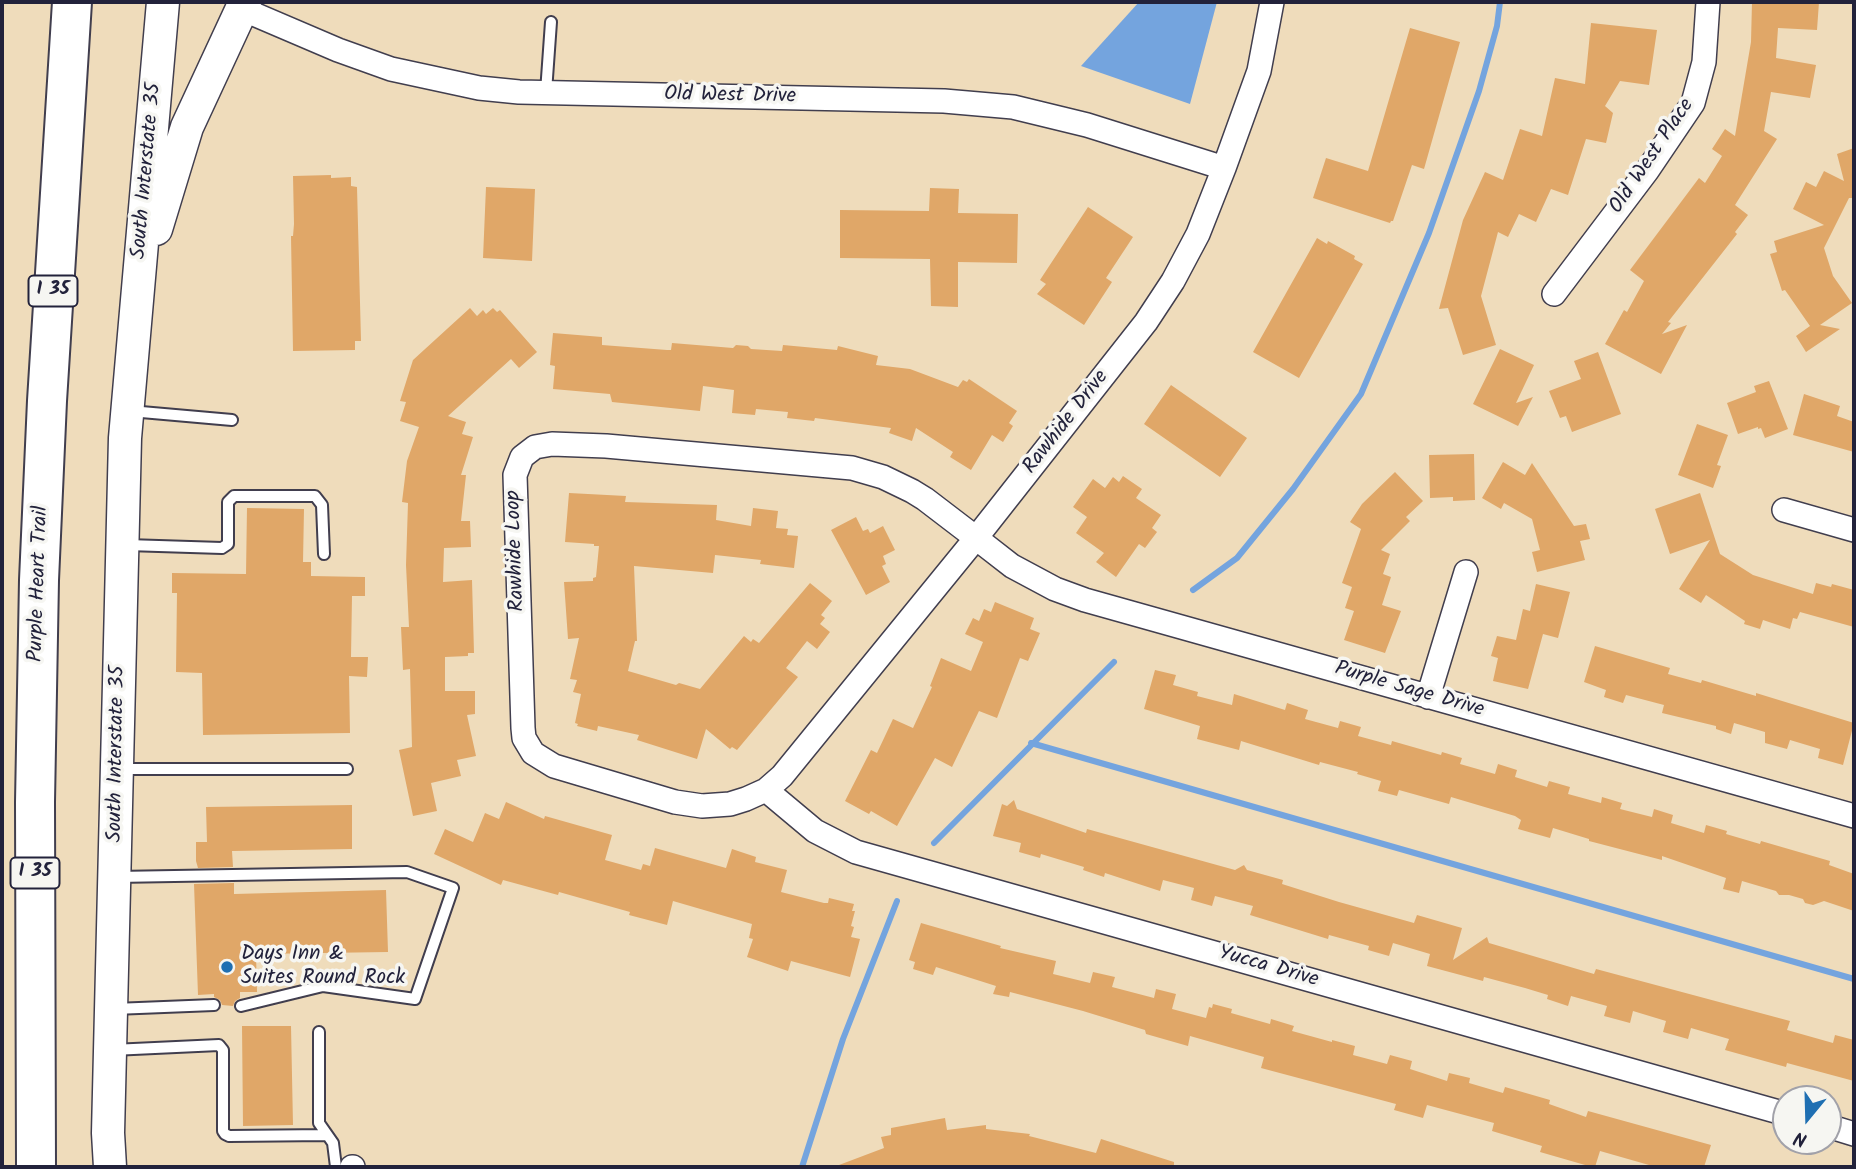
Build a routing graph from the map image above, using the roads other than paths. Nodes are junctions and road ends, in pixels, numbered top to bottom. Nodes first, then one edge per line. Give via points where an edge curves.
1 (72, 2) edge
2 (163, 2) edge
3 (1272, 2) edge
4 (1708, 2) edge
5 (244, 5) edge
6 (551, 22) dead end
7 (546, 93) junction
8 (1224, 168) junction
9 (1554, 294) dead end
10 (133, 340) junction
11 (127, 411) junction
12 (232, 420) dead end
13 (1784, 510) dead end
14 (1854, 530) edge
15 (976, 538) junction
16 (123, 545) junction
17 (324, 554) dead end
18 (1466, 572) dead end
19 (1428, 697) junction
20 (118, 769) junction
21 (347, 769) dead end
22 (766, 790) junction
23 (1854, 816) edge
24 (114, 877) junction
25 (214, 1005) dead end
26 (241, 1006) dead end
27 (111, 1009) junction
28 (320, 1031) dead end
29 (110, 1050) junction
30 (1772, 1110) edge
31 (327, 1135) junction
32 (36, 1167) edge
33 (110, 1167) edge
34 (336, 1167) edge

1 - 32 highway, Purple Heart Trail / I 35 via 39,580
2 - 10 main road, South Interstate 35
3 - 8 street, Rawhide Drive via 1259,71
4 - 9 street, Old West Place via 1704,62 1693,103
5 - 7 street, Old West Drive via 338,50 391,69 479,88
5 - 10 main road, South Interstate 35 via 187,127 150,248
6 - 7 lane
7 - 8 street, Old West Drive via 944,101 1013,107
8 - 15 street, Rawhide Drive via 1198,234 1146,322
10 - 11 main road, South Interstate 35
11 - 12 lane
11 - 16 main road, South Interstate 35
13 - 14 street
15 - 19 street, Purple Sage Drive via 1012,566 1085,600
15 - 22 street, Rawhide Drive via 796,761
15 - 22 street, Rawhide Loop via 912,491 844,466 552,444 536,447 522,457 515,475 522,715 524,738 533,753 554,766 675,802 730,804
16 - 17 lane via 222,548 228,544 228,502 234,496 314,496 322,505
16 - 20 main road, South Interstate 35
18 - 19 street
19 - 23 street, Purple Sage Drive
20 - 21 lane
20 - 24 main road, South Interstate 35
22 - 30 street, Yucca Drive via 815,831 856,852
24 - 26 lane via 407,872 453,888 415,999 323,986
24 - 27 main road, South Interstate 35
25 - 27 lane
27 - 29 main road, South Interstate 35
28 - 31 lane via 318,1123
29 - 31 lane via 219,1045 223,1050 225,1134
29 - 33 main road, South Interstate 35
31 - 34 lane via 333,1143

